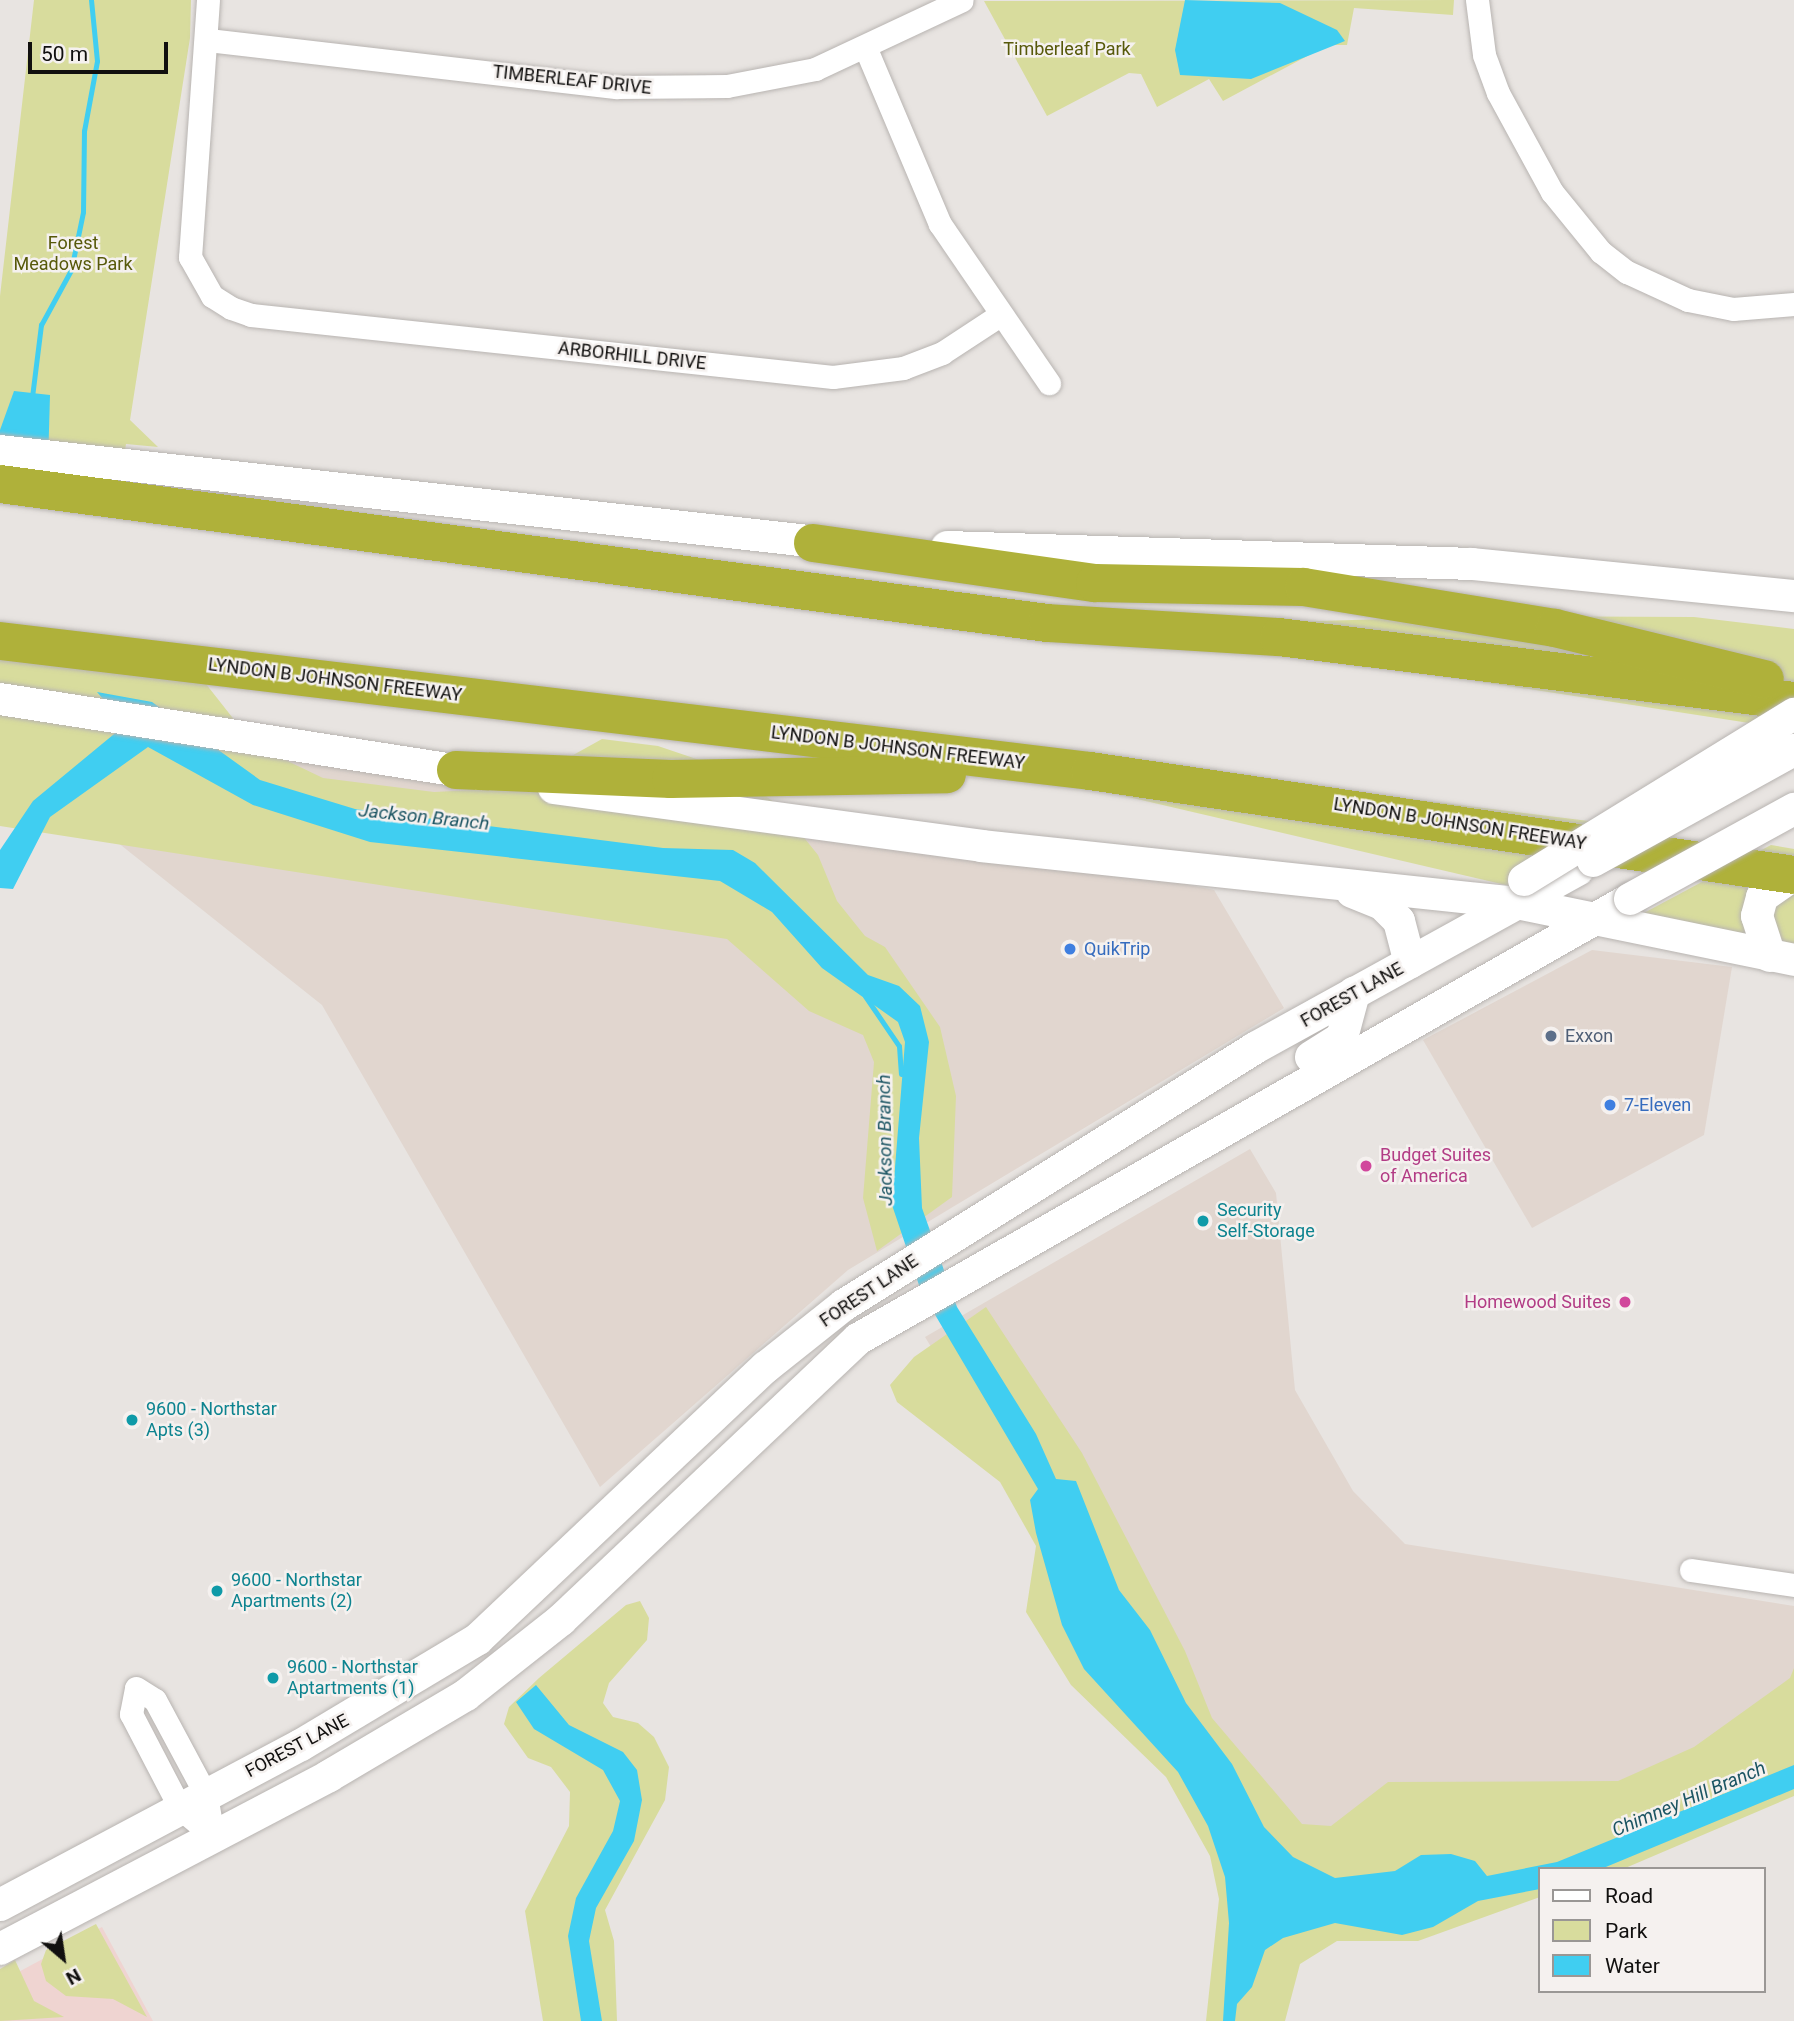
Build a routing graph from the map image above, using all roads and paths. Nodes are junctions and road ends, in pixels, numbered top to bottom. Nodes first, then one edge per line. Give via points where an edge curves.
1 (208, 0) edge
2 (962, 0) edge
3 (1477, 0) edge
4 (208, 40) junction
5 (866, 49) junction
6 (1794, 304) edge
7 (1000, 315) junction
8 (1049, 383) dead end
9 (0, 451) edge
10 (0, 484) edge
11 (813, 543) junction
12 (1794, 596) edge
13 (0, 641) edge
14 (1794, 685) edge
15 (1, 700) edge
16 (1794, 701) edge
17 (1794, 714) edge
18 (1794, 750) edge
19 (456, 770) junction
20 (1090, 771) junction
21 (1794, 809) edge
22 (1794, 875) edge
23 (1324, 881) junction
24 (1521, 892) junction
25 (1590, 920) junction
26 (1782, 958) edge
27 (1410, 963) junction
28 (1354, 993) junction
29 (1264, 1102) junction
30 (607, 1520) junction
31 (635, 1550) junction
32 (1691, 1570) dead end
33 (1794, 1585) edge
34 (193, 1801) junction
35 (213, 1836) junction
36 (3, 1907) edge
37 (0, 1949) edge

1 - 4 street, ARBORHILL DRIVE
2 - 5 street, TIMBERLEAF DRIVE
3 - 6 street via 1484,55 1498,93 1552,192 1601,252 1627,272 1688,300 1733,309
4 - 5 street, TIMBERLEAF DRIVE via 661,89 768,79
4 - 7 street, ARBORHILL DRIVE via 190,257 212,296 251,315 832,377 903,368 942,353
5 - 7 street via 920,186
7 - 8 street
9 - 11 main road
10 - 16 highway via 1048,623 1279,636
11 - 12 main road via 1472,564
11 - 14 highway via 1095,583 1304,587 1555,628
13 - 20 highway, LYNDON B JOHNSON FREEWAY
15 - 19 main road
17 - 24 main road, bridge
18 - 24 main road, FOREST LANE, bridge via 1578,870
19 - 20 highway via 671,779
19 - 23 main road via 761,819
20 - 22 highway, LYNDON B JOHNSON FREEWAY
21 - 25 main road, FOREST LANE, bridge
22 - 26 main road via 1762,897 1757,916
23 - 24 main road via 1433,894
23 - 27 main road via 1382,904 1399,920
24 - 25 main road
24 - 27 main road, FOREST LANE
25 - 26 main road
25 - 29 main road, FOREST LANE
27 - 28 main road, FOREST LANE
28 - 29 main road via 1342,1038 1265,1086
28 - 30 main road, FOREST LANE via 844,1305 766,1367
29 - 31 main road, FOREST LANE via 866,1334 824,1366
30 - 31 main road
30 - 34 main road, FOREST LANE via 478,1639 388,1696
31 - 35 main road, FOREST LANE via 525,1651 466,1695
32 - 33 street
34 - 35 street
34 - 36 main road, FOREST LANE
35 - 37 main road, FOREST LANE

